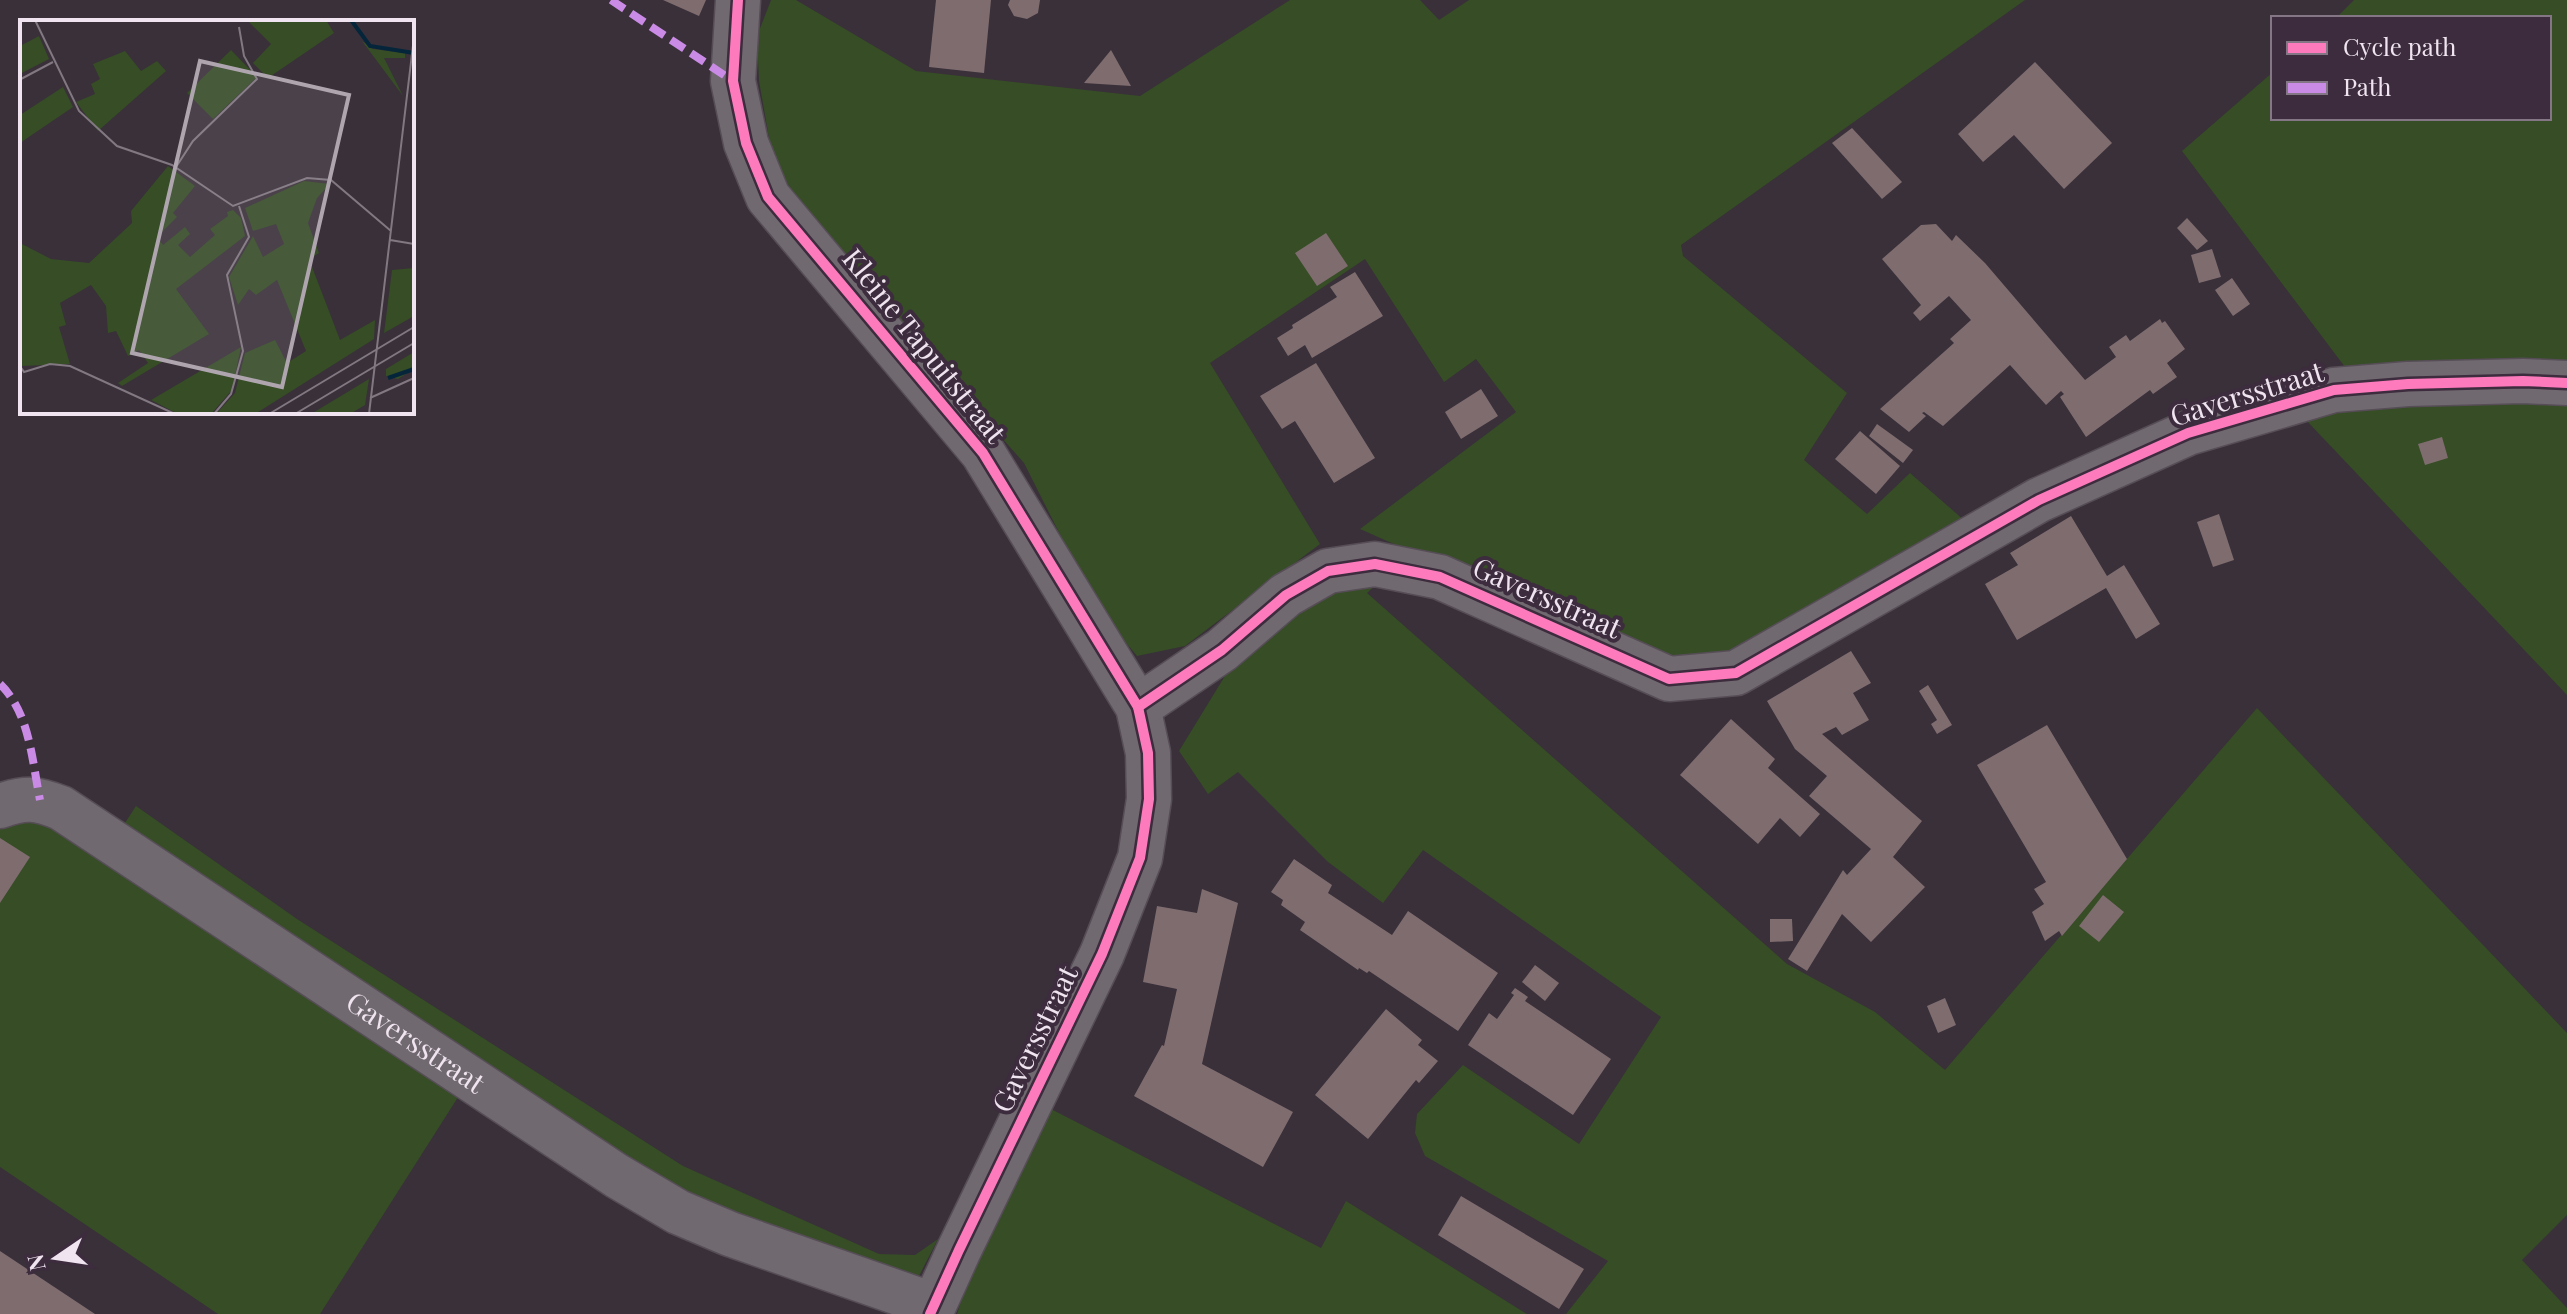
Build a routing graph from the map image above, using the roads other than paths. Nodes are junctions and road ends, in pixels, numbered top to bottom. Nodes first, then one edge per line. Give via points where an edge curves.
1 (738, 0) edge
2 (2567, 383) edge
3 (1138, 707) junction
4 (0, 806) edge
5 (932, 1310) edge

1 - 3 street, Kleine Tapuitstraat via 733,81 746,143 768,197 983,453
2 - 3 street, Gaversstraat via 2334,390 2188,433 2039,500 1736,673 1669,679 1440,577 1375,564 1328,571 1286,595 1222,650
3 - 5 street, Gaversstraat via 1148,753 1149,799 1140,858 1102,954
4 - 5 street, Gaversstraat via 20,799 61,808 678,1212

